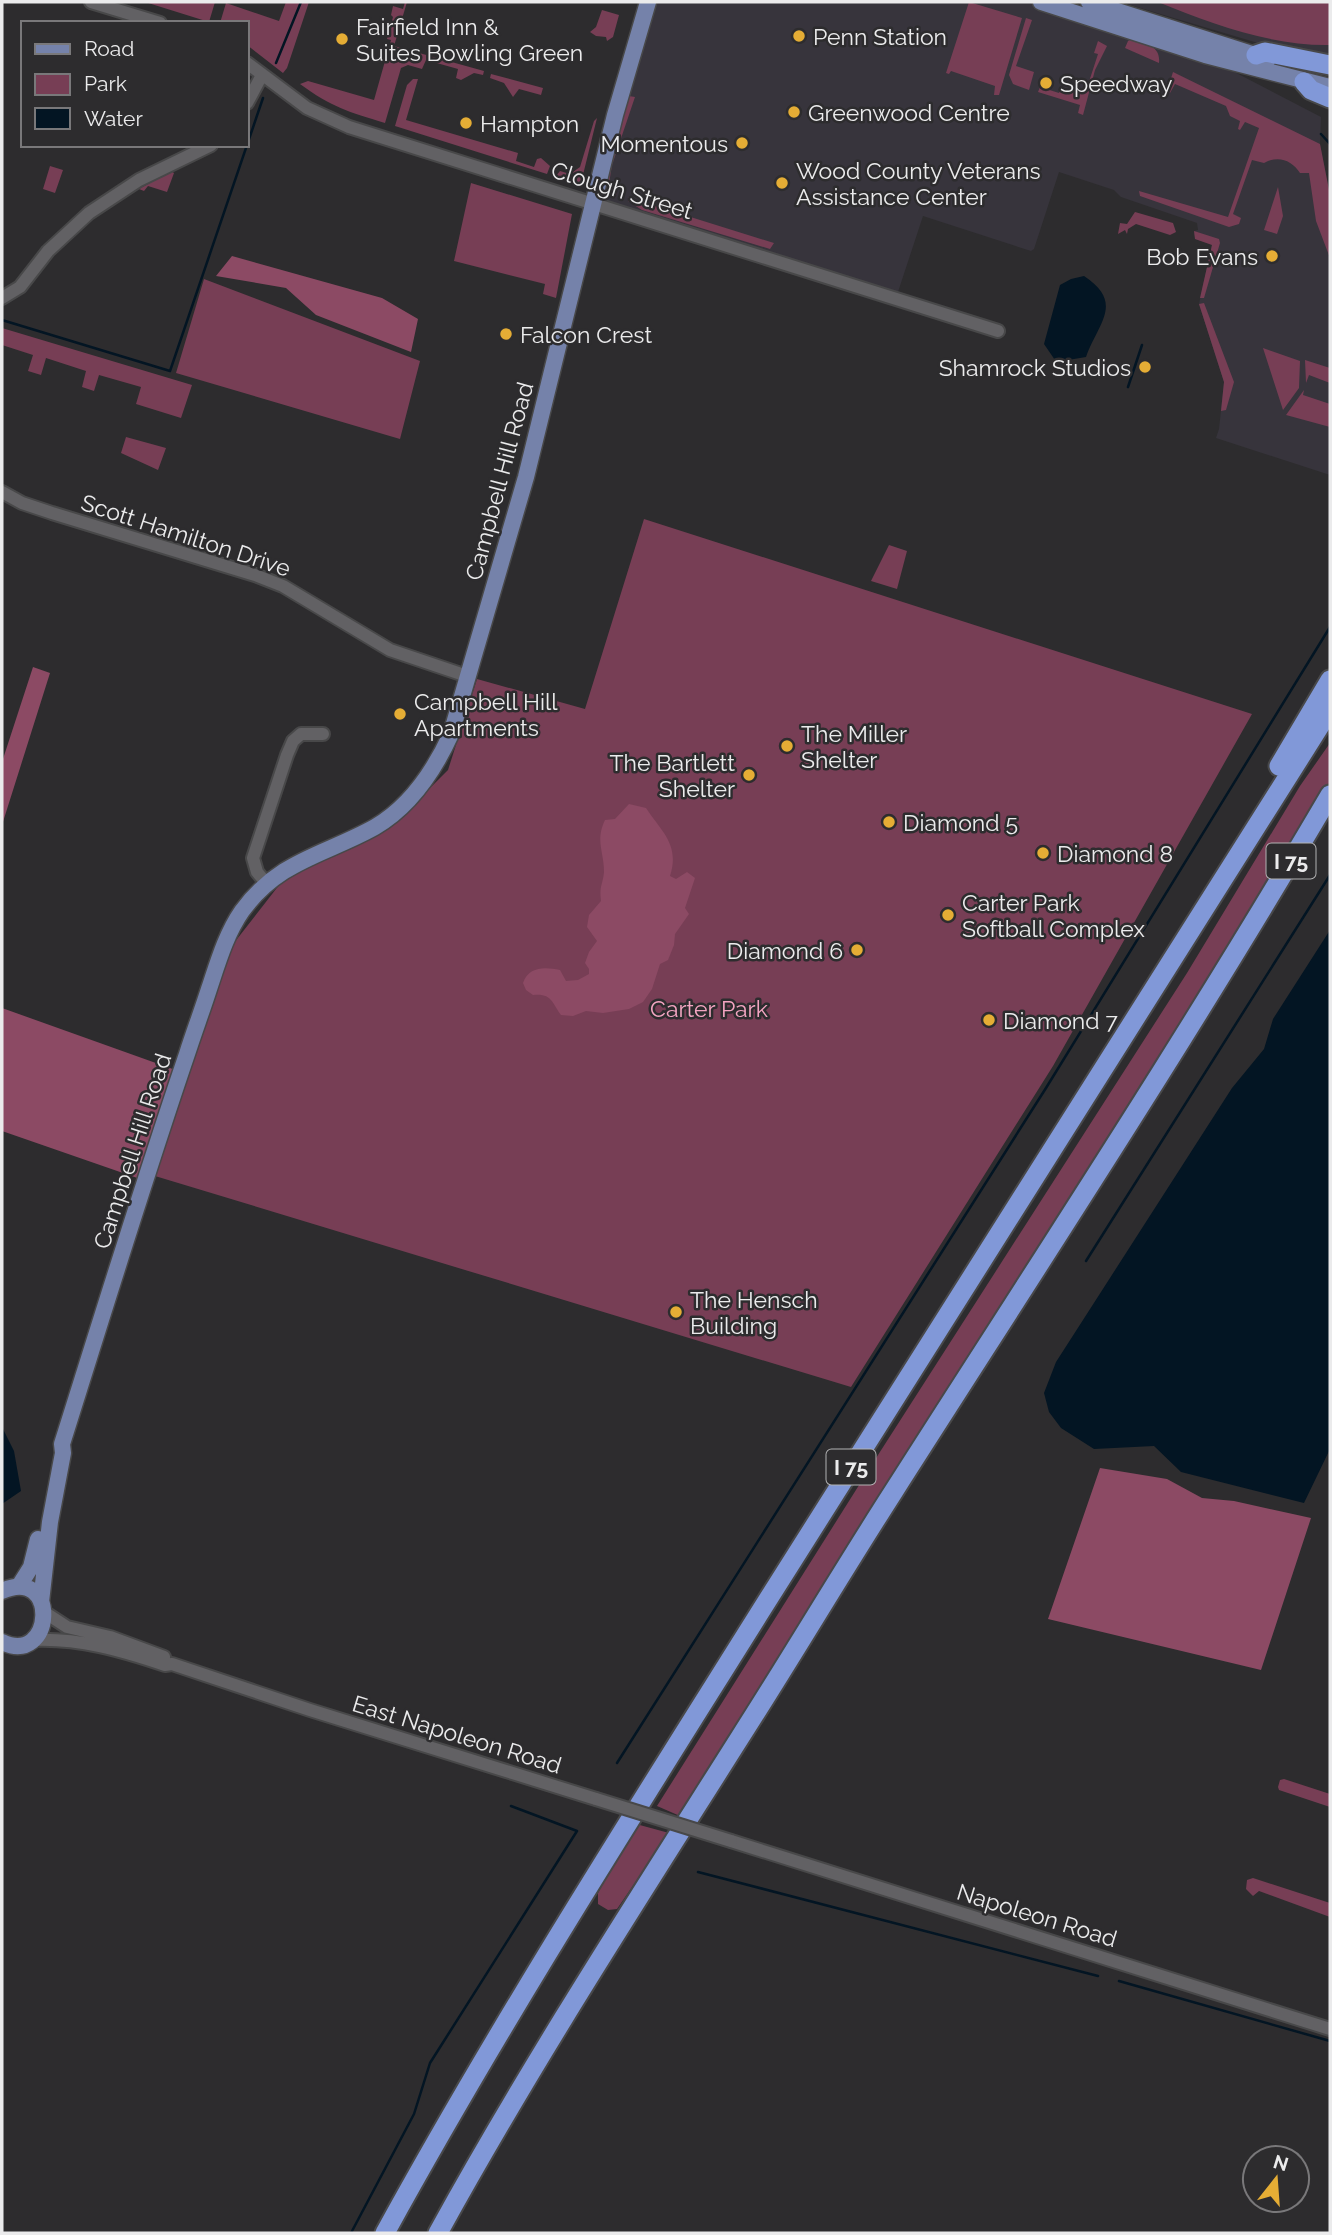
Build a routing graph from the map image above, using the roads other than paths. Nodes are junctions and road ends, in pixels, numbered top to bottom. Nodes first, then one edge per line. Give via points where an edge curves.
1 (91, 2) edge
2 (648, 2) edge
3 (1041, 2) edge
4 (1089, 2) edge
5 (153, 21) edge
6 (1256, 55) junction
7 (248, 64) edge
8 (1330, 65) edge
9 (262, 75) junction
10 (1330, 78) edge
11 (1304, 82) junction
12 (1330, 88) edge
13 (1330, 98) edge
14 (248, 101) edge
15 (207, 147) edge
16 (593, 204) junction
17 (2, 298) edge
18 (998, 331) dead end
19 (2, 492) edge
20 (467, 676) junction
21 (1330, 680) edge
22 (1330, 710) edge
23 (323, 734) dead end
24 (1330, 795) edge
25 (1330, 817) edge
26 (267, 884) junction
27 (1212, 898) junction
28 (1253, 928) junction
29 (62, 1444) junction
30 (19, 1586) junction
31 (2, 1591) edge
32 (43, 1607) junction
33 (33, 1640) junction
34 (7, 1644) edge
35 (2, 1659) edge
36 (172, 1664) junction
37 (731, 1841) joint
38 (1330, 2029) edge
39 (385, 2233) edge
40 (438, 2233) edge

1 - 5 street
2 - 16 main road, Campbell Hill Road
3 - 11 main road
4 - 6 main road
6 - 8 highway via 1265,52
6 - 10 main road
7 - 9 street, Clough Street
9 - 14 street
9 - 16 street, Clough Street via 307,108 349,127
11 - 12 main road
11 - 13 highway
15 - 17 street via 139,180 89,213 48,251 20,287
16 - 18 street, Clough Street
16 - 20 main road, Campbell Hill Road via 526,477
19 - 20 street, Scott Hamilton Drive via 22,503 283,586 390,650
20 - 26 main road, Campbell Hill Road via 452,734 412,797 377,825 294,864
21 - 27 highway via 1262,796
22 - 27 highway, I 75
23 - 26 street via 301,734 287,755 253,858
24 - 28 highway, I 75
25 - 28 highway
26 - 29 main road, Campbell Hill Road via 229,933
27 - 39 highway, I 75 via 557,1936
28 - 40 highway, I 75 via 574,2000
29 - 30 main road, Campbell Hill Road via 55,1450 34,1558
29 - 32 main road, Campbell Hill Road
30 - 31 main road
30 - 32 main road via 31,1591
32 - 33 main road, Campbell Hill Road via 43,1624
32 - 36 street, East Napoleon Road via 67,1627 132,1643
33 - 34 main road
33 - 36 street, East Napoleon Road via 101,1645
34 - 35 main road
36 - 37 street, East Napoleon Road, bridge
37 - 38 street, Napoleon Road

